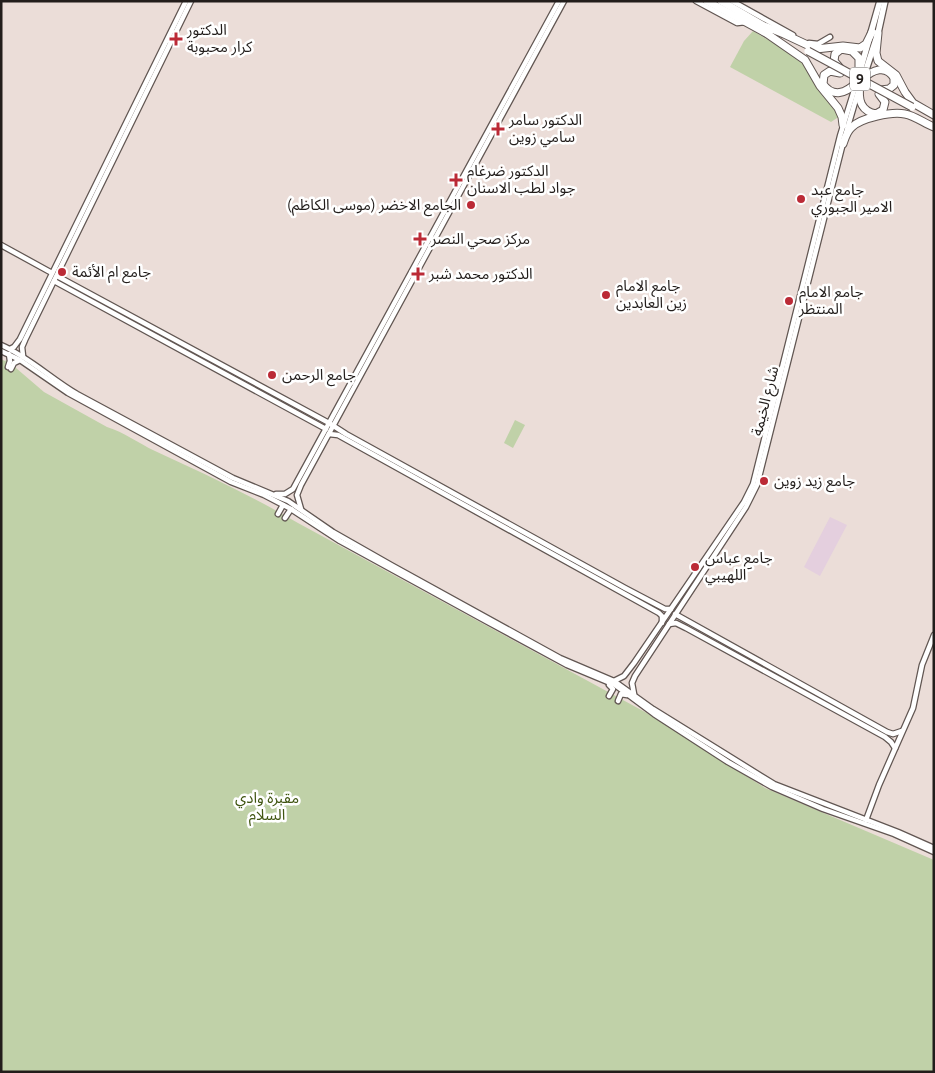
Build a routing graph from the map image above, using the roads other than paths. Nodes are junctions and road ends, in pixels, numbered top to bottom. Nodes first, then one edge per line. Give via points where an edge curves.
1 (186, 1) edge
2 (191, 1) edge
3 (559, 1) edge
4 (564, 1) edge
5 (696, 1) edge
6 (707, 1) edge
7 (721, 1) edge
8 (732, 1) edge
9 (880, 1) edge
10 (886, 1) edge
11 (749, 20) junction
12 (765, 29) junction
13 (875, 32) junction
14 (830, 37) dead end
15 (534, 53) junction
16 (163, 54) junction
17 (840, 71) junction
18 (859, 81) junction
19 (880, 92) junction
20 (911, 109) junction
21 (844, 115) junction
22 (934, 117) edge
23 (840, 125) joint
24 (934, 125) edge
25 (843, 144) junction
26 (823, 215) junction
27 (819, 230) junction
28 (1, 245) edge
29 (55, 274) junction
30 (54, 281) junction
31 (85, 291) junction
32 (82, 296) junction
33 (1, 345) edge
34 (15, 346) junction
35 (22, 349) junction
36 (1, 351) edge
37 (10, 352) junction
38 (206, 356) junction
39 (21, 358) junction
40 (785, 358) junction
41 (215, 361) junction
42 (203, 362) junction
43 (787, 365) junction
44 (212, 367) junction
45 (781, 375) junction
46 (783, 384) junction
47 (331, 424) junction
48 (327, 431) junction
49 (255, 489) junction
50 (268, 492) junction
51 (289, 492) junction
52 (297, 497) junction
53 (284, 505) junction
54 (291, 509) junction
55 (301, 509) junction
56 (278, 514) dead end
57 (285, 518) dead end
58 (492, 518) junction
59 (504, 524) junction
60 (320, 526) junction
61 (329, 532) junction
62 (724, 535) junction
63 (713, 551) junction
64 (665, 610) junction
65 (673, 612) junction
66 (661, 614) junction
67 (686, 620) junction
68 (665, 624) junction
69 (683, 626) junction
70 (934, 635) edge
71 (777, 674) junction
72 (624, 676) junction
73 (602, 680) junction
74 (614, 681) junction
75 (633, 681) junction
76 (633, 695) junction
77 (609, 696) dead end
78 (618, 701) dead end
79 (668, 721) junction
80 (902, 731) junction
81 (886, 735) junction
82 (895, 748) junction
83 (866, 820) junction
84 (910, 839) junction
85 (918, 843) junction
86 (934, 848) edge
87 (934, 852) edge

1 - 16 street
2 - 16 street
3 - 15 street
4 - 15 street
5 - 11 street via 737,23
6 - 11 highway, 9
7 - 11 highway, 9
8 - 11 highway
8 - 14 street via 810,44 820,44
9 - 13 main road
10 - 13 main road
11 - 12 highway, 9
12 - 13 highway via 816,50 843,46 860,48
12 - 17 highway, 9
12 - 21 highway via 805,60 818,83
13 - 18 main road
13 - 22 highway via 878,61 894,73 913,103
15 - 47 street
16 - 29 street
17 - 18 highway, bridge via 834,57 836,51 843,48 855,53 859,61
17 - 18 highway via 826,72 822,78 826,89 833,93 845,92
17 - 19 highway, 9
18 - 19 highway, bridge via 874,70 886,70 893,75 894,85
18 - 19 highway via 859,100 866,110 878,113 883,110 885,104
18 - 21 street
18 - 25 street, شارع الخيمة
19 - 20 highway, 9
20 - 22 highway, 9
20 - 24 highway, 9
21 - 23 highway
23 - 26 street, شارع الخيمة via 820,205
24 - 25 highway via 908,115 891,114 867,119 848,131
25 - 26 street, شارع الخيمة
26 - 27 street, شارع الخيمة
27 - 40 street, شارع الخيمة via 790,329
27 - 43 street, شارع الخيمة
28 - 29 street
29 - 30 street
29 - 31 street
29 - 34 street
30 - 32 street
30 - 35 street
31 - 32 street
31 - 38 street
32 - 42 street
33 - 37 street
34 - 35 street via 17,352
34 - 37 street
35 - 39 street
36 - 37 street
37 - 39 street
37 - 39 street via 9,368
38 - 41 street
38 - 42 street
39 - 49 street via 52,381
40 - 43 street
40 - 45 street, شارع الخيمة
41 - 44 street
41 - 47 street
42 - 44 street
43 - 46 street, شارع الخيمة
44 - 48 street
45 - 46 street via 784,376
45 - 62 street, شارع الخيمة via 756,475
46 - 62 street, شارع الخيمة via 757,485
47 - 48 street
47 - 58 street
48 - 51 street
48 - 52 street
48 - 58 street
49 - 50 street
49 - 53 street
50 - 51 street via 281,495
50 - 55 street
51 - 52 street via 291,500
52 - 55 street
53 - 54 street
53 - 56 street
54 - 57 street
54 - 60 street
55 - 60 street
58 - 59 street
59 - 64 street
59 - 66 street
60 - 61 street
61 - 73 street via 556,660
61 - 74 street via 560,658
62 - 63 street, شارع الخيمة
63 - 65 street, شارع الخيمة
63 - 65 street, شارع الخيمة via 702,577
64 - 65 street
64 - 66 street
65 - 67 street
65 - 68 street, شارع الخيمة
66 - 68 street
67 - 69 street
67 - 71 street
68 - 69 street
68 - 72 street, شارع الخيمة
68 - 75 street, شارع الخيمة
69 - 71 street
70 - 80 street via 922,665 913,708
71 - 81 street
72 - 74 street, شارع الخيمة
72 - 75 street via 624,685
73 - 76 street
73 - 77 street via 613,687
74 - 76 street
75 - 76 street
76 - 78 street via 623,693
76 - 79 street
79 - 83 street via 774,784
79 - 84 street via 772,787 823,809
80 - 81 street
80 - 82 street
81 - 82 street
82 - 83 street
83 - 84 street
84 - 85 street
85 - 86 street
85 - 87 street

